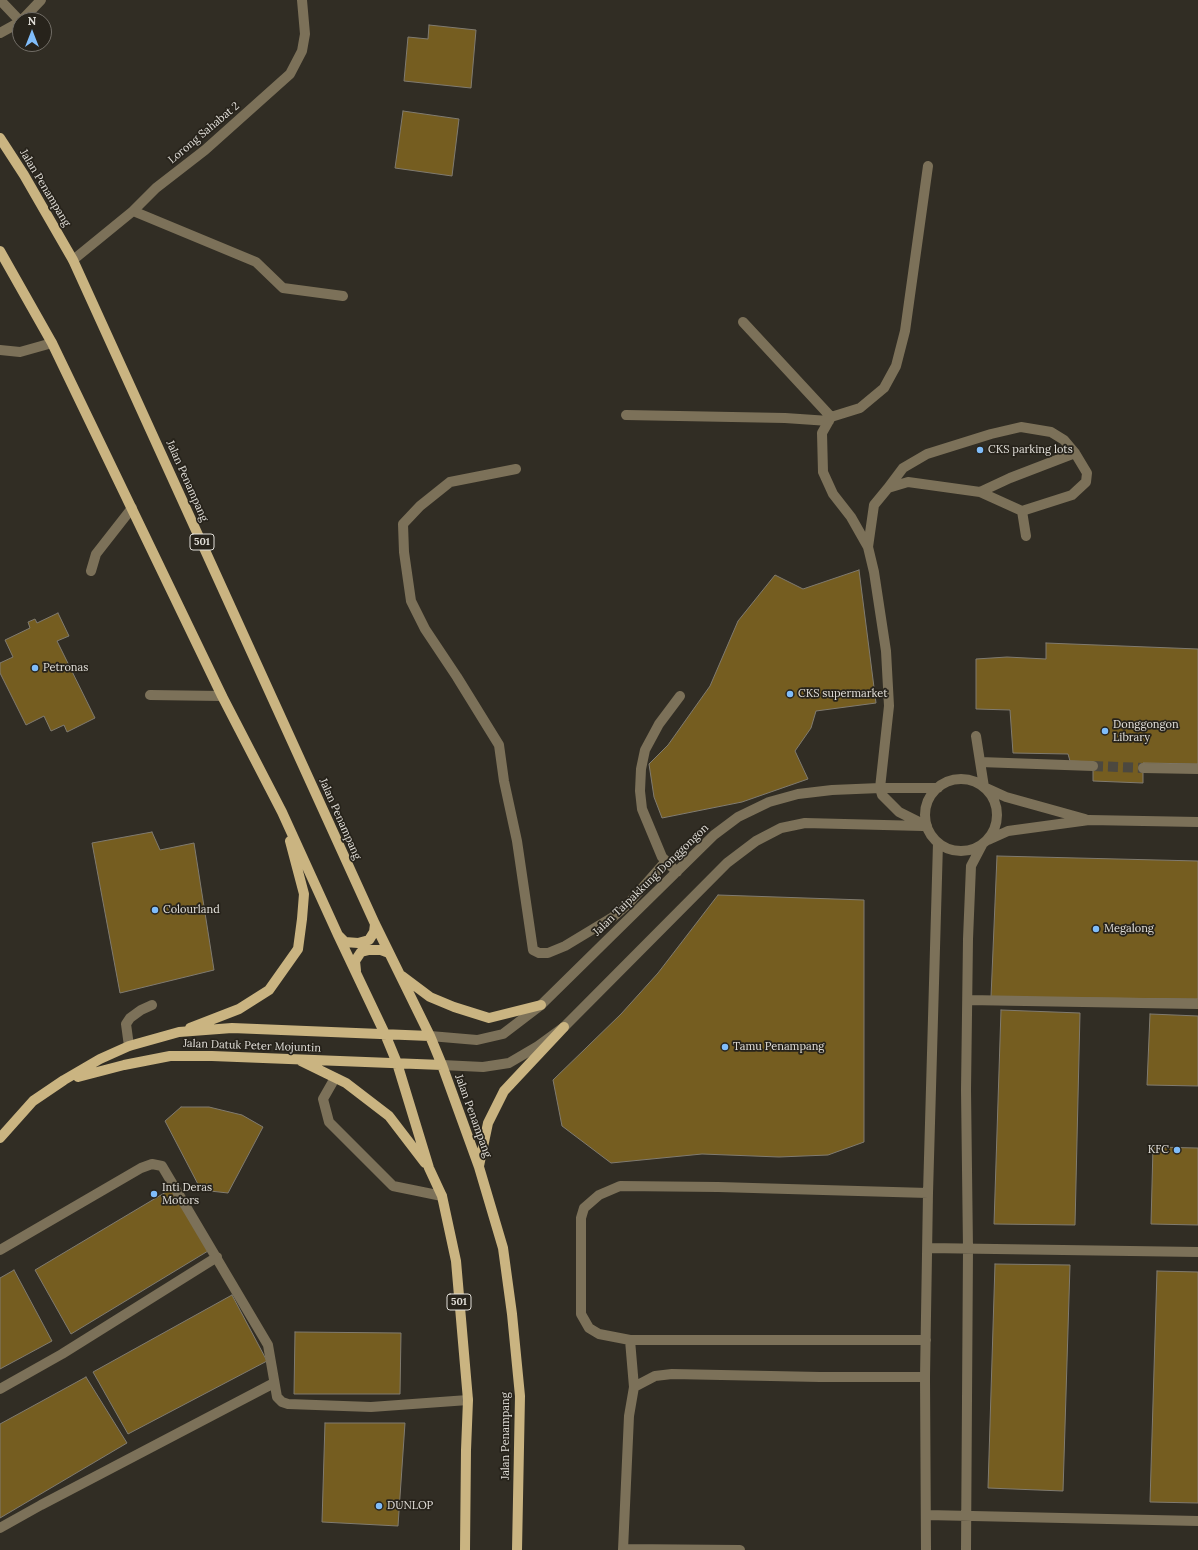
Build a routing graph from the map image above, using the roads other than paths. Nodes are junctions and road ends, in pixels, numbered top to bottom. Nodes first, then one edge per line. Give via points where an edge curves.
1 (0, 0) edge
2 (41, 0) edge
3 (302, 0) edge
4 (12, 12) edge
5 (30, 12) edge
6 (12, 26) edge
7 (0, 33) edge
8 (0, 138) edge
9 (928, 166) dead end
10 (133, 211) junction
11 (0, 251) edge
12 (73, 260) junction
13 (343, 296) dead end
14 (743, 322) dead end
15 (52, 343) junction
16 (0, 350) edge
17 (626, 415) dead end
18 (830, 419) junction
19 (1075, 453) junction
20 (516, 469) dead end
21 (888, 488) junction
22 (980, 492) junction
23 (132, 508) junction
24 (1022, 511) junction
25 (1026, 536) dead end
26 (868, 547) junction
27 (91, 570) dead end
28 (150, 695) dead end
29 (222, 696) junction
30 (680, 696) dead end
31 (976, 736) dead end
32 (980, 762) junction
33 (1093, 766) tunnel mouth
34 (1143, 768) tunnel mouth
35 (1198, 769) edge
36 (984, 787) junction
37 (880, 788) junction
38 (938, 788) junction
39 (282, 812) junction
40 (1089, 820) junction
41 (1198, 822) edge
42 (927, 826) junction
43 (938, 843) junction
44 (985, 843) junction
45 (666, 861) junction
46 (677, 872) junction
47 (375, 924) junction
48 (338, 935) junction
49 (390, 953) junction
50 (356, 971) junction
51 (400, 974) junction
52 (968, 1000) junction
53 (1198, 1004) edge
54 (152, 1005) dead end
55 (541, 1005) junction
56 (564, 1027) junction
57 (179, 1032) junction
58 (385, 1034) junction
59 (430, 1036) junction
60 (129, 1046) junction
61 (298, 1059) junction
62 (397, 1064) junction
63 (442, 1065) junction
64 (335, 1078) junction
65 (64, 1080) junction
66 (0, 1138) edge
67 (479, 1167) junction
68 (429, 1168) junction
69 (928, 1193) junction
70 (442, 1196) junction
71 (928, 1248) junction
72 (968, 1249) junction
73 (0, 1250) edge
74 (1198, 1252) edge
75 (217, 1257) junction
76 (630, 1340) junction
77 (926, 1340) junction
78 (925, 1377) junction
79 (274, 1383) junction
80 (634, 1387) junction
81 (0, 1389) edge
82 (468, 1400) junction
83 (927, 1515) junction
84 (966, 1516) junction
85 (1198, 1521) edge
86 (0, 1528) edge
87 (623, 1549) edge
88 (465, 1550) edge
89 (517, 1550) edge
90 (740, 1550) edge
91 (926, 1550) edge
92 (966, 1550) edge

1 - 4 street
2 - 5 street
3 - 10 street, Lorong Sahabat 2 via 305,34 302,51 290,74 205,150 156,188
6 - 7 street
8 - 12 main road, Jalan Penampang / 501
9 - 18 street via 905,331 896,366 884,388 860,408
10 - 12 street, Lorong Sahabat 2
10 - 13 street via 256,262 283,288
11 - 15 main road, 501
12 - 47 main road, Jalan Penampang / 501
14 - 18 street
15 - 16 street via 20,352
15 - 23 main road, 501
17 - 18 street
18 - 26 street via 822,433 823,472 833,494 851,517
19 - 21 street via 1064,440 1051,432 1021,427 927,454 903,468
19 - 22 street
19 - 24 street via 1087,473 1086,482 1080,489 1072,495
20 - 45 street via 450,482 420,506 403,524 411,601 425,630 499,745 517,841 533,950 539,953 554,951 613,917
21 - 22 street via 908,482
21 - 26 street via 874,505
22 - 24 street
23 - 27 street via 96,554
23 - 29 main road, 501
24 - 25 street
26 - 37 street via 886,651 889,706
28 - 29 street
29 - 39 main road, 501
30 - 45 street via 659,724 645,750 641,769 642,809
31 - 32 street
32 - 33 street
32 - 36 street
34 - 35 street
36 - 38 street via 973,781 961,779
36 - 40 street via 1006,797
36 - 44 street via 994,800 998,815 996,825
37 - 38 street, Jalan Taipakkung Donggongon
37 - 42 street via 884,799 899,812
37 - 46 street, Jalan Taipakkung Donggongon via 798,794 769,802 738,817 714,835
38 - 42 street via 927,806
39 - 48 main road, 501
39 - 57 main road via 304,894 298,949 269,990 239,1009
40 - 41 street
40 - 44 street via 1008,831
42 - 43 street
42 - 56 street via 805,823 780,828 756,841 727,863
43 - 44 street via 959,852 971,850
43 - 69 street
44 - 52 street via 971,866
45 - 46 street
46 - 55 street, Jalan Taipakkung Donggongon
47 - 48 main road via 369,940 358,943 345,942
47 - 49 main road, Jalan Penampang / 501
48 - 50 main road, 501
49 - 50 main road via 382,950 361,952 355,961
49 - 51 main road, Jalan Penampang / 501
50 - 58 main road, 501
51 - 55 main road via 430,996 489,1018
51 - 59 main road, Jalan Penampang / 501
52 - 53 street
52 - 72 street
54 - 60 street via 130,1018 126,1024
55 - 59 street, Jalan Taipakkung Donggongon via 503,1034 477,1040
56 - 63 street via 509,1063 483,1067
56 - 67 main road via 504,1090 488,1123
57 - 58 main road, Jalan Datuk Peter Mojuntin via 232,1028
57 - 60 main road, Jalan Datuk Peter Mojuntin
58 - 59 main road, Jalan Datuk Peter Mojuntin
58 - 62 main road, 501
59 - 63 main road, Jalan Penampang / 501
60 - 65 main road, Jalan Datuk Peter Mojuntin
61 - 62 main road, Jalan Datuk Peter Mojuntin
61 - 64 main road
61 - 65 main road, Jalan Datuk Peter Mojuntin via 170,1056
62 - 63 main road, Jalan Datuk Peter Mojuntin
62 - 68 main road, 501
63 - 67 main road, Jalan Penampang / 501
64 - 68 main road via 346,1082 389,1116
64 - 70 street via 323,1099 329,1122 393,1186
65 - 66 main road, Jalan Datuk Peter Mojuntin via 33,1101
67 - 89 main road, Jalan Penampang / 501 via 503,1248 512,1314 520,1396
68 - 70 main road, 501
69 - 71 street
69 - 76 street via 620,1186 599,1195 584,1208 581,1218 581,1314 589,1328 599,1334
70 - 82 main road, 501 via 456,1261
71 - 72 street
71 - 77 street
72 - 74 street
72 - 84 street
73 - 75 street via 152,1164 162,1166
75 - 79 street via 268,1345
75 - 81 street via 62,1354
76 - 77 street
76 - 80 street
77 - 78 street
78 - 80 street via 672,1374 655,1376
78 - 83 street
79 - 82 street via 277,1397 288,1404 371,1407
79 - 86 street
80 - 87 street via 629,1416
82 - 88 main road, 501
83 - 84 street
83 - 91 street
84 - 85 street
84 - 92 street
87 - 90 street

